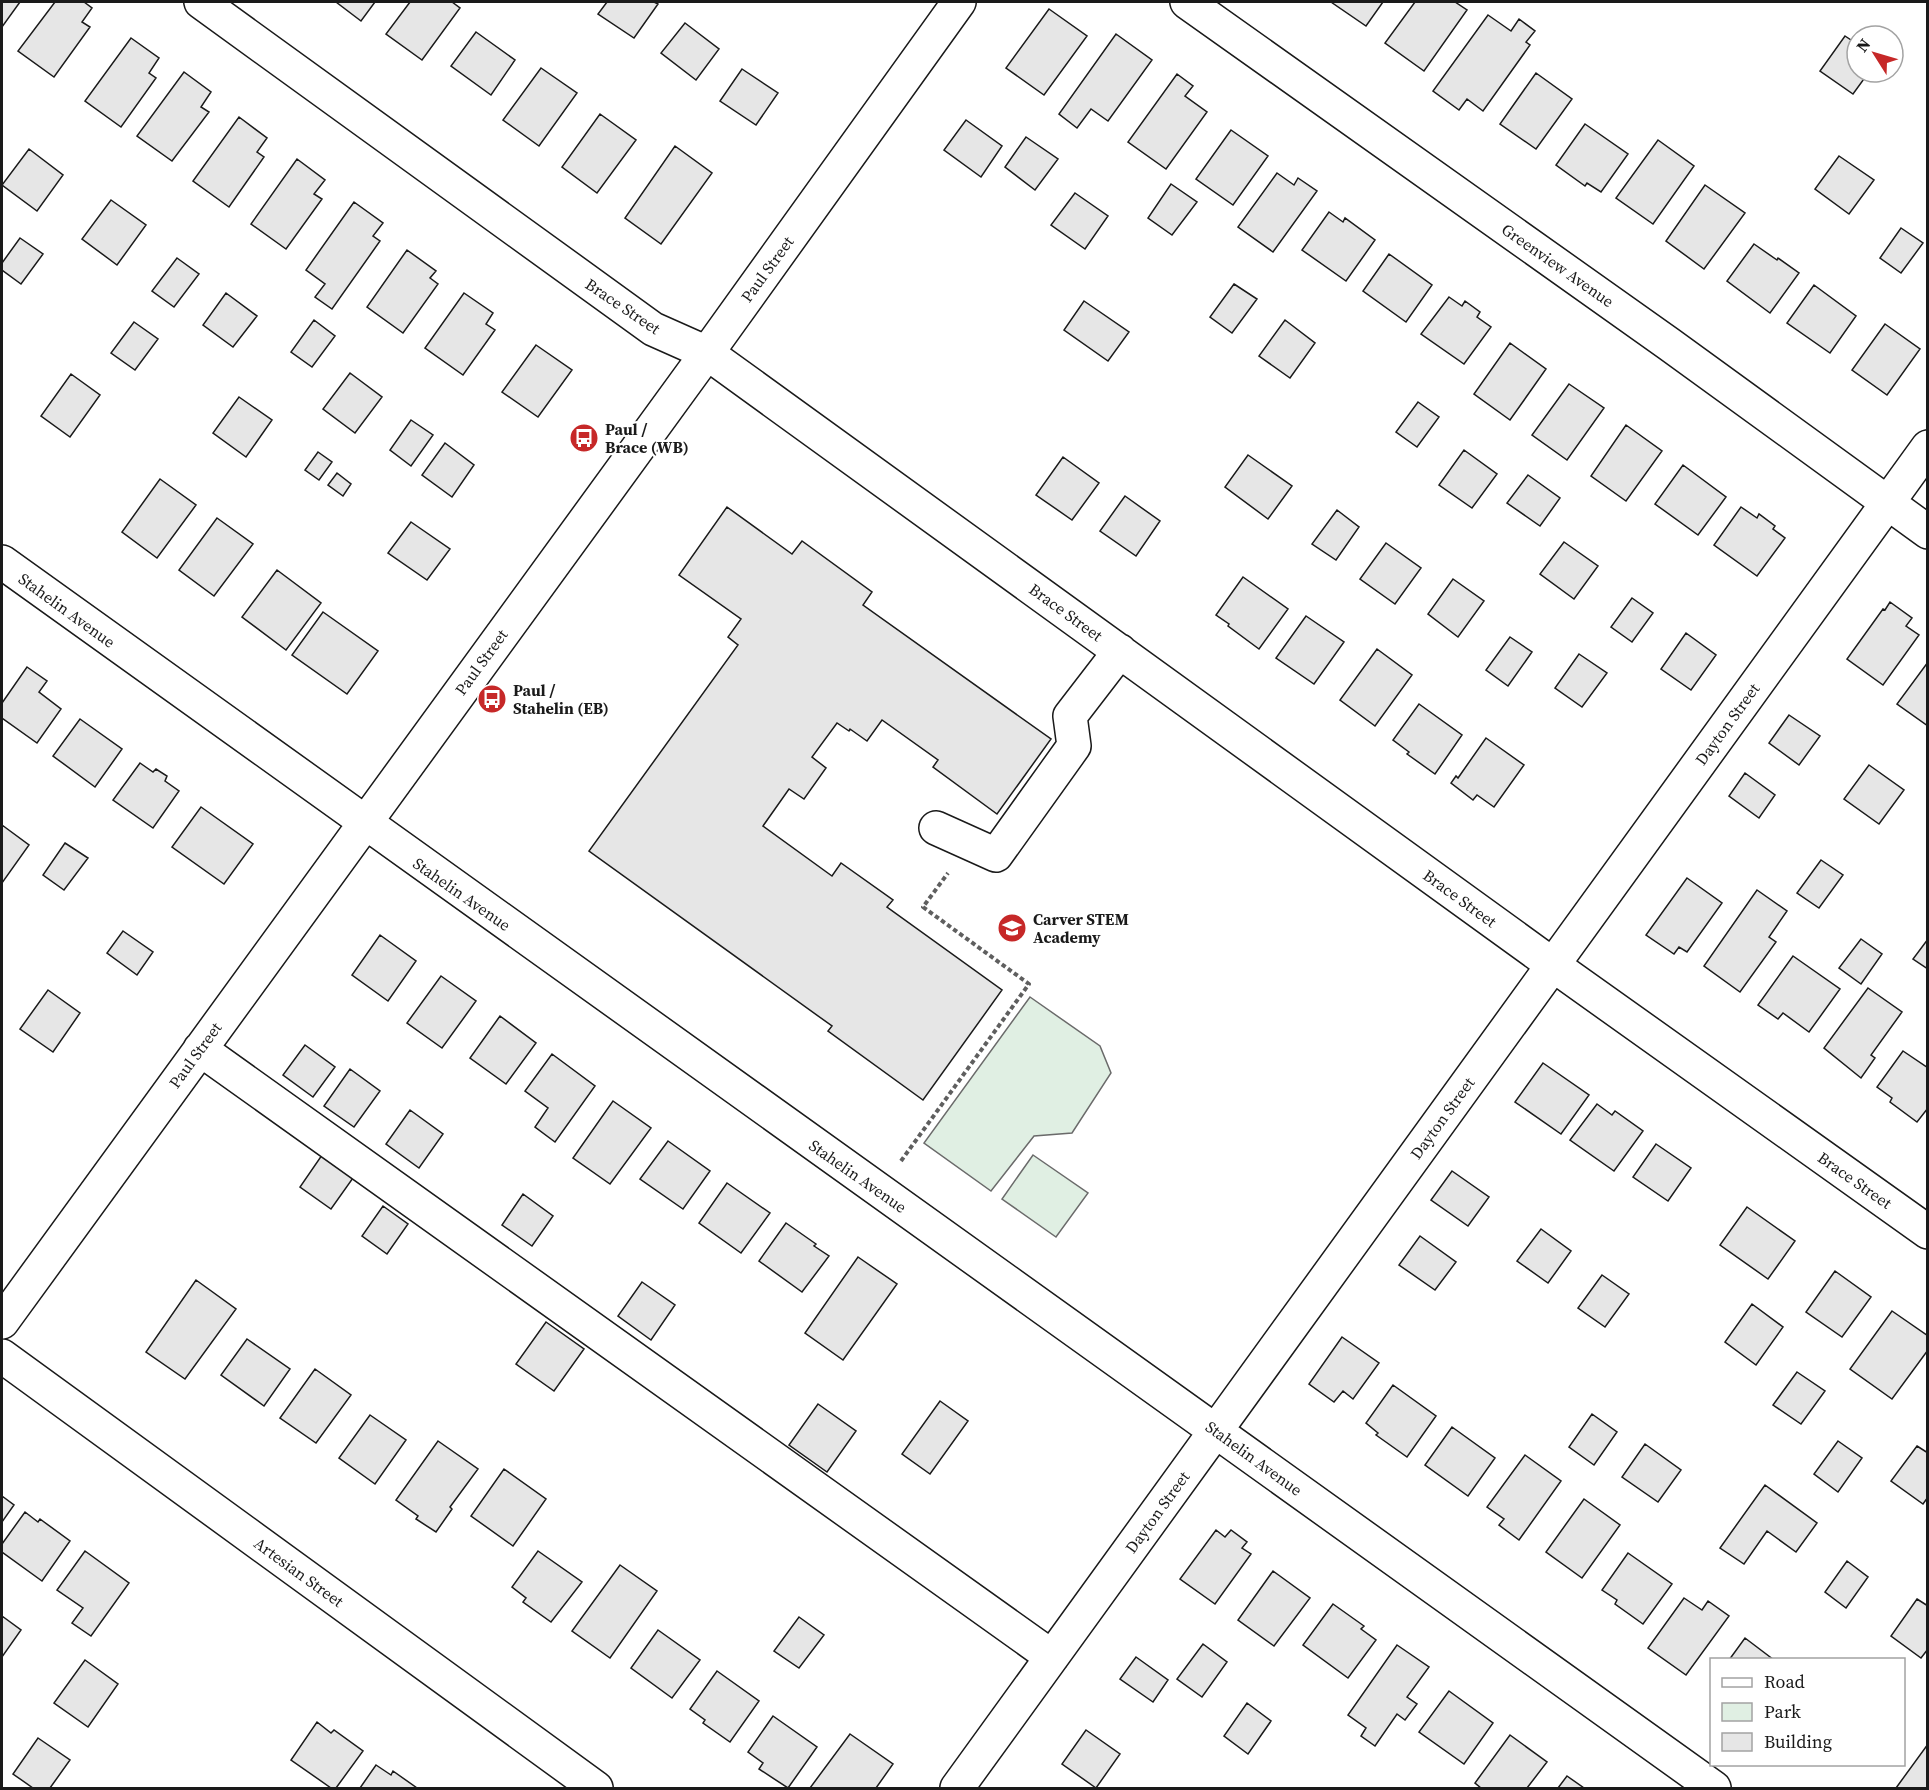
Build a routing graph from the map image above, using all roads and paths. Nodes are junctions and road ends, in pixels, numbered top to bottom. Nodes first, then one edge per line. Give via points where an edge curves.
1 (201, 2) edge
2 (959, 2) edge
3 (1187, 2) edge
4 (707, 352) junction
5 (1928, 447) edge
6 (1886, 503) junction
7 (1928, 532) edge
8 (2, 562) edge
9 (1120, 651) junction
10 (363, 823) junction
11 (936, 828) dead end
12 (969, 843) junction
13 (1553, 965) junction
14 (200, 1049) junction
15 (879, 1191) junction
16 (1928, 1232) edge
17 (2, 1322) edge
18 (2, 1356) edge
19 (1216, 1431) junction
20 (1052, 1657) junction
21 (596, 1788) edge
22 (957, 1788) edge
23 (1714, 1788) edge

1 - 4 street, Brace Street via 653,329
2 - 4 street, Paul Street
3 - 6 street, Greenview Avenue
4 - 9 street, Brace Street
4 - 10 street, Paul Street
5 - 6 street, Dayton Street
6 - 7 street, Greenview Avenue
6 - 13 street, Dayton Street
8 - 10 street, Stahelin Avenue
9 - 12 street via 1070,716 1074,746 996,855
9 - 13 street, Brace Street
10 - 14 street, Paul Street
10 - 15 street, Stahelin Avenue
11 - 12 street
12 - 15 path via 923,907 1029,984
13 - 16 street, Brace Street
13 - 19 street, Dayton Street
14 - 17 street, Paul Street
14 - 20 street
15 - 19 street, Stahelin Avenue
18 - 21 street, Artesian Street
19 - 20 street, Dayton Street
19 - 23 street, Stahelin Avenue
20 - 22 street, Dayton Street

